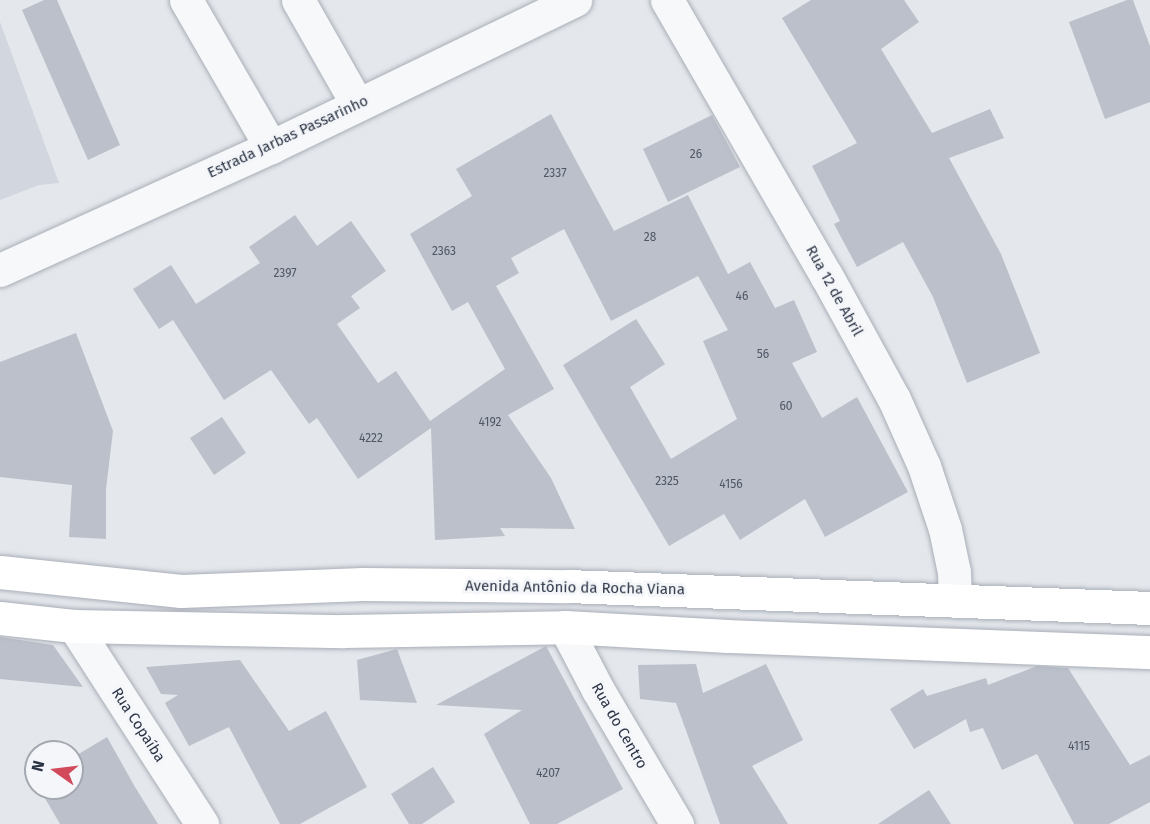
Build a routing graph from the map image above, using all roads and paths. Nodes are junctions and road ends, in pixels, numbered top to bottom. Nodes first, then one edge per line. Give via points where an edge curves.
1 (186, 0) edge
2 (298, 0) edge
3 (575, 0) edge
4 (667, 0) edge
5 (357, 105) junction
6 (271, 147) junction
7 (0, 270) edge
8 (0, 572) edge
9 (955, 601) junction
10 (1150, 608) edge
11 (0, 618) edge
12 (74, 626) junction
13 (566, 627) junction
14 (1150, 652) edge
15 (202, 824) edge
16 (677, 824) edge

1 - 6 street
2 - 5 street
3 - 5 street, Estrada Jarbas Passarinho
4 - 9 street, Rua 12 de Abril via 894,399 924,466 945,529
5 - 6 street, Estrada Jarbas Passarinho
6 - 7 street, Estrada Jarbas Passarinho
8 - 9 main road, Avenida Antônio da Rocha Viana via 181,591 363,584 556,586
9 - 10 main road, Avenida Antônio da Rocha Viana
11 - 12 main road
12 - 13 main road via 344,631
12 - 15 street, Rua Copaíba
13 - 14 main road
13 - 16 street, Rua do Centro via 597,690

